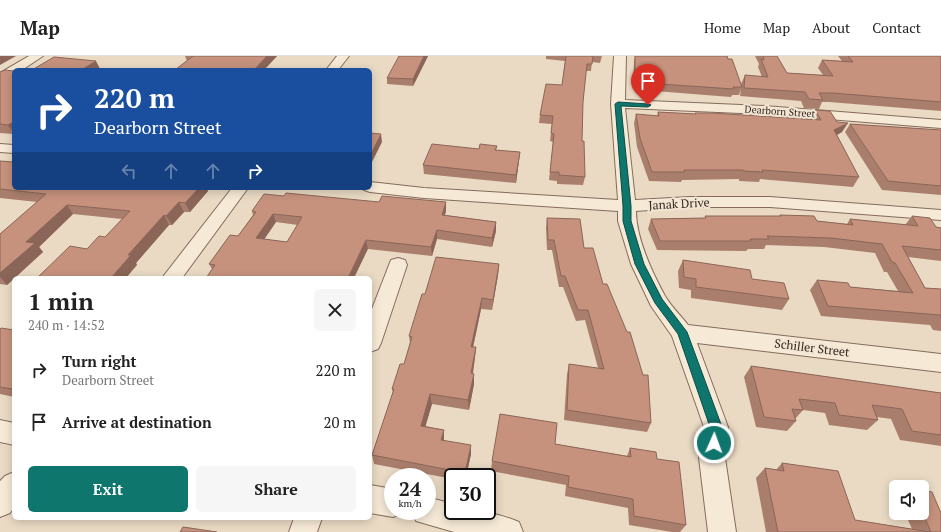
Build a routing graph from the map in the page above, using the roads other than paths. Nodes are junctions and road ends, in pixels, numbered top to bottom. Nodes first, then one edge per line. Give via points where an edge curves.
1 (37, 56) edge
2 (343, 56) edge
3 (620, 56) edge
4 (17, 68) edge
5 (334, 68) edge
6 (12, 71) edge
7 (0, 78) edge
8 (618, 104) junction
9 (941, 124) edge
10 (0, 148) edge
11 (12, 149) edge
12 (372, 187) edge
13 (238, 190) edge
14 (627, 206) junction
15 (941, 216) edge
16 (398, 265) dead end
17 (174, 276) edge
18 (682, 332) junction
19 (372, 336) edge
20 (941, 364) edge
21 (0, 431) edge
22 (12, 434) edge
23 (12, 488) edge
24 (372, 499) edge
25 (384, 501) edge
26 (0, 503) edge
27 (436, 514) edge
28 (307, 520) edge
29 (303, 532) edge
30 (509, 532) edge
31 (722, 532) edge

1 - 4 street
2 - 5 street
3 - 8 street
6 - 7 street
8 - 9 street, Dearborn Street via 765,110
8 - 14 street
10 - 11 street
12 - 14 street, Janak Drive
13 - 17 street
14 - 15 street, Janak Drive via 690,202 770,202
14 - 18 street via 627,221 640,264 658,301
16 - 19 street
18 - 20 street, Schiller Street
18 - 31 street via 716,427 712,458
21 - 22 street
23 - 26 street
24 - 25 street
27 - 30 street
28 - 29 street

